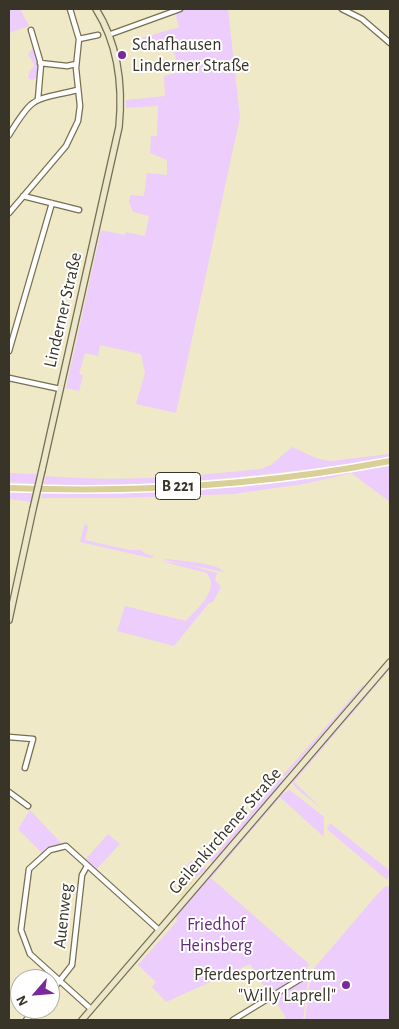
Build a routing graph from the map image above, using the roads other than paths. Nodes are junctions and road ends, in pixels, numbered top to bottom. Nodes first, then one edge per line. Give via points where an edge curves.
1 (70, 9) edge
2 (96, 9) edge
3 (180, 9) edge
4 (342, 9) edge
5 (31, 30) dead end
6 (98, 34) dead end
7 (111, 34) junction
8 (79, 38) junction
9 (390, 43) edge
10 (40, 62) junction
11 (76, 64) junction
12 (77, 90) junction
13 (38, 99) junction
14 (9, 136) edge
15 (24, 196) junction
16 (52, 202) junction
17 (79, 210) dead end
18 (9, 213) edge
19 (9, 351) edge
20 (9, 378) edge
21 (60, 389) junction
22 (390, 461) edge
23 (9, 488) edge
24 (9, 620) edge
25 (390, 662) edge
26 (9, 737) edge
27 (25, 768) dead end
28 (9, 792) edge
29 (28, 806) dead end
30 (87, 866) junction
31 (160, 930) junction
32 (46, 969) edge
33 (310, 973) dead end
34 (60, 982) joint
35 (91, 1009) junction
36 (82, 1020) edge
37 (233, 1020) edge

1 - 8 street
2 - 7 main road, Linderner Straße
3 - 7 street
4 - 9 street via 362,19
5 - 10 street
6 - 8 street
7 - 21 main road, Linderner Straße via 121,98 119,127
8 - 11 street
10 - 11 street
10 - 13 street
11 - 12 street
12 - 13 street
12 - 15 street via 78,121 66,146
13 - 14 street via 29,104
15 - 16 street
15 - 18 street
16 - 17 street
16 - 19 street
20 - 21 street
21 - 24 main road, Linderner Straße, bridge
22 - 23 main road, B 221 via 218,484 65,490
25 - 31 main road, Geilenkirchener Straße
26 - 27 street via 33,739
28 - 29 street
30 - 31 street
30 - 32 street via 66,846 47,852 26,876 22,934 31,955
30 - 34 street, Auenweg via 82,875 72,965
31 - 35 main road, Geilenkirchener Straße
33 - 37 street
34 - 35 street
35 - 36 main road, Geilenkirchener Straße

